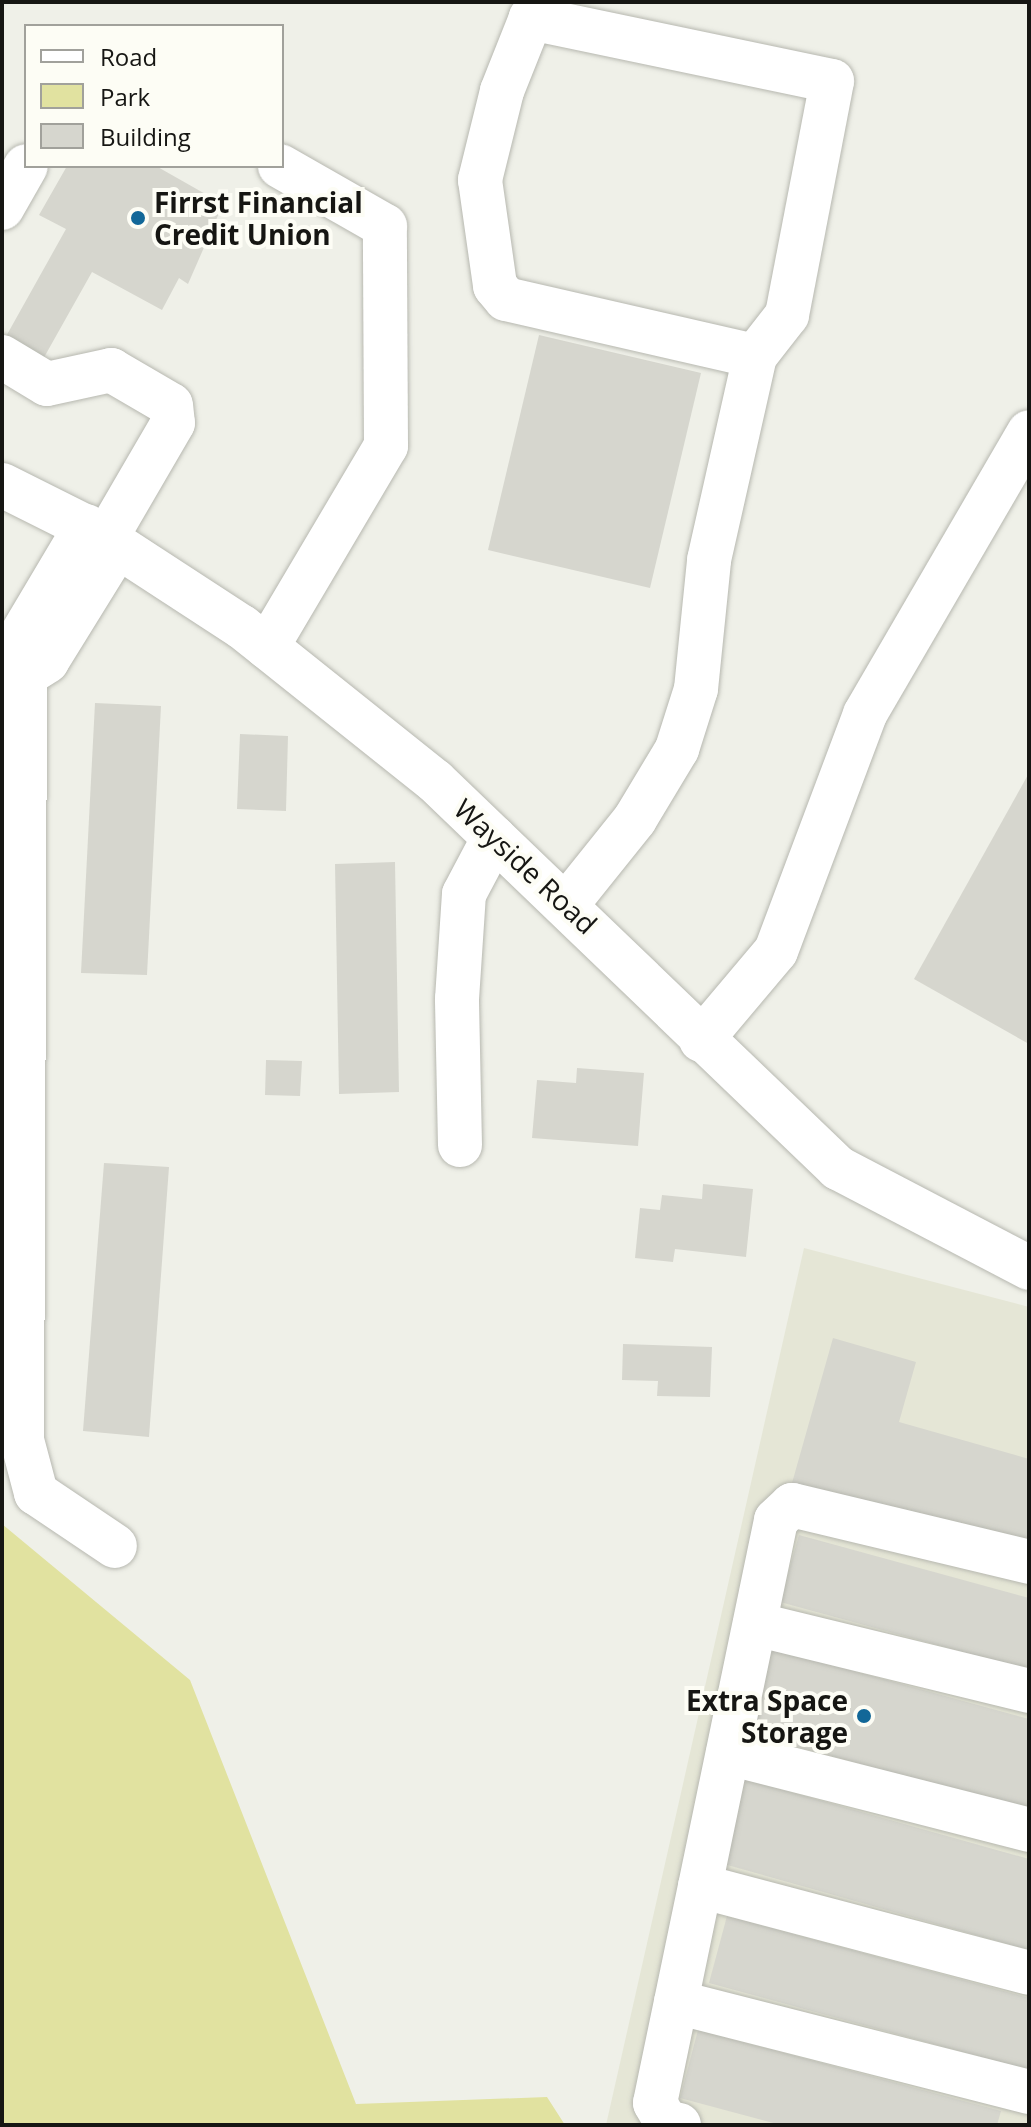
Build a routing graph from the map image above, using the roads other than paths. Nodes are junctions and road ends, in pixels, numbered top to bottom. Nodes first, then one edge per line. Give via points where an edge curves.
1 (25, 168) edge
2 (284, 168) edge
3 (2, 208) edge
4 (755, 356) junction
5 (2, 357) edge
6 (1029, 432) edge
7 (2, 485) edge
8 (103, 537) junction
9 (267, 647) junction
10 (494, 837) junction
11 (567, 904) junction
12 (701, 1040) junction
13 (460, 1145) dead end
14 (1029, 1268) edge
15 (115, 1546) dead end
16 (1029, 1562) edge
17 (755, 1624) junction
18 (1029, 1691) edge
19 (728, 1753) junction
20 (1029, 1830) edge
21 (700, 1886) junction
22 (1029, 1973) edge
23 (676, 2002) junction
24 (1029, 2092) edge
25 (679, 2125) edge

1 - 3 street
2 - 9 street via 385,226 386,446
4 - 4 street via 787,315 832,81 531,18 502,91 480,180 495,286 506,299
4 - 11 street via 709,560 696,689 677,749 635,819
5 - 8 street via 47,384 111,370 171,405 173,423
6 - 12 street via 865,714 776,951
7 - 8 street, Wayside Road
8 - 9 street, Wayside Road
8 - 15 street via 16,644 25,675 22,1440 36,1493
9 - 10 street, Wayside Road
10 - 11 street, Wayside Road
10 - 13 street via 464,894 457,999
11 - 12 street, Wayside Road
12 - 14 street, Wayside Road via 838,1168
16 - 17 street via 792,1505 776,1520
17 - 18 street
17 - 19 street
19 - 20 street
19 - 21 street
21 - 22 street
21 - 23 street
23 - 24 street
23 - 25 street via 655,2103 666,2122

